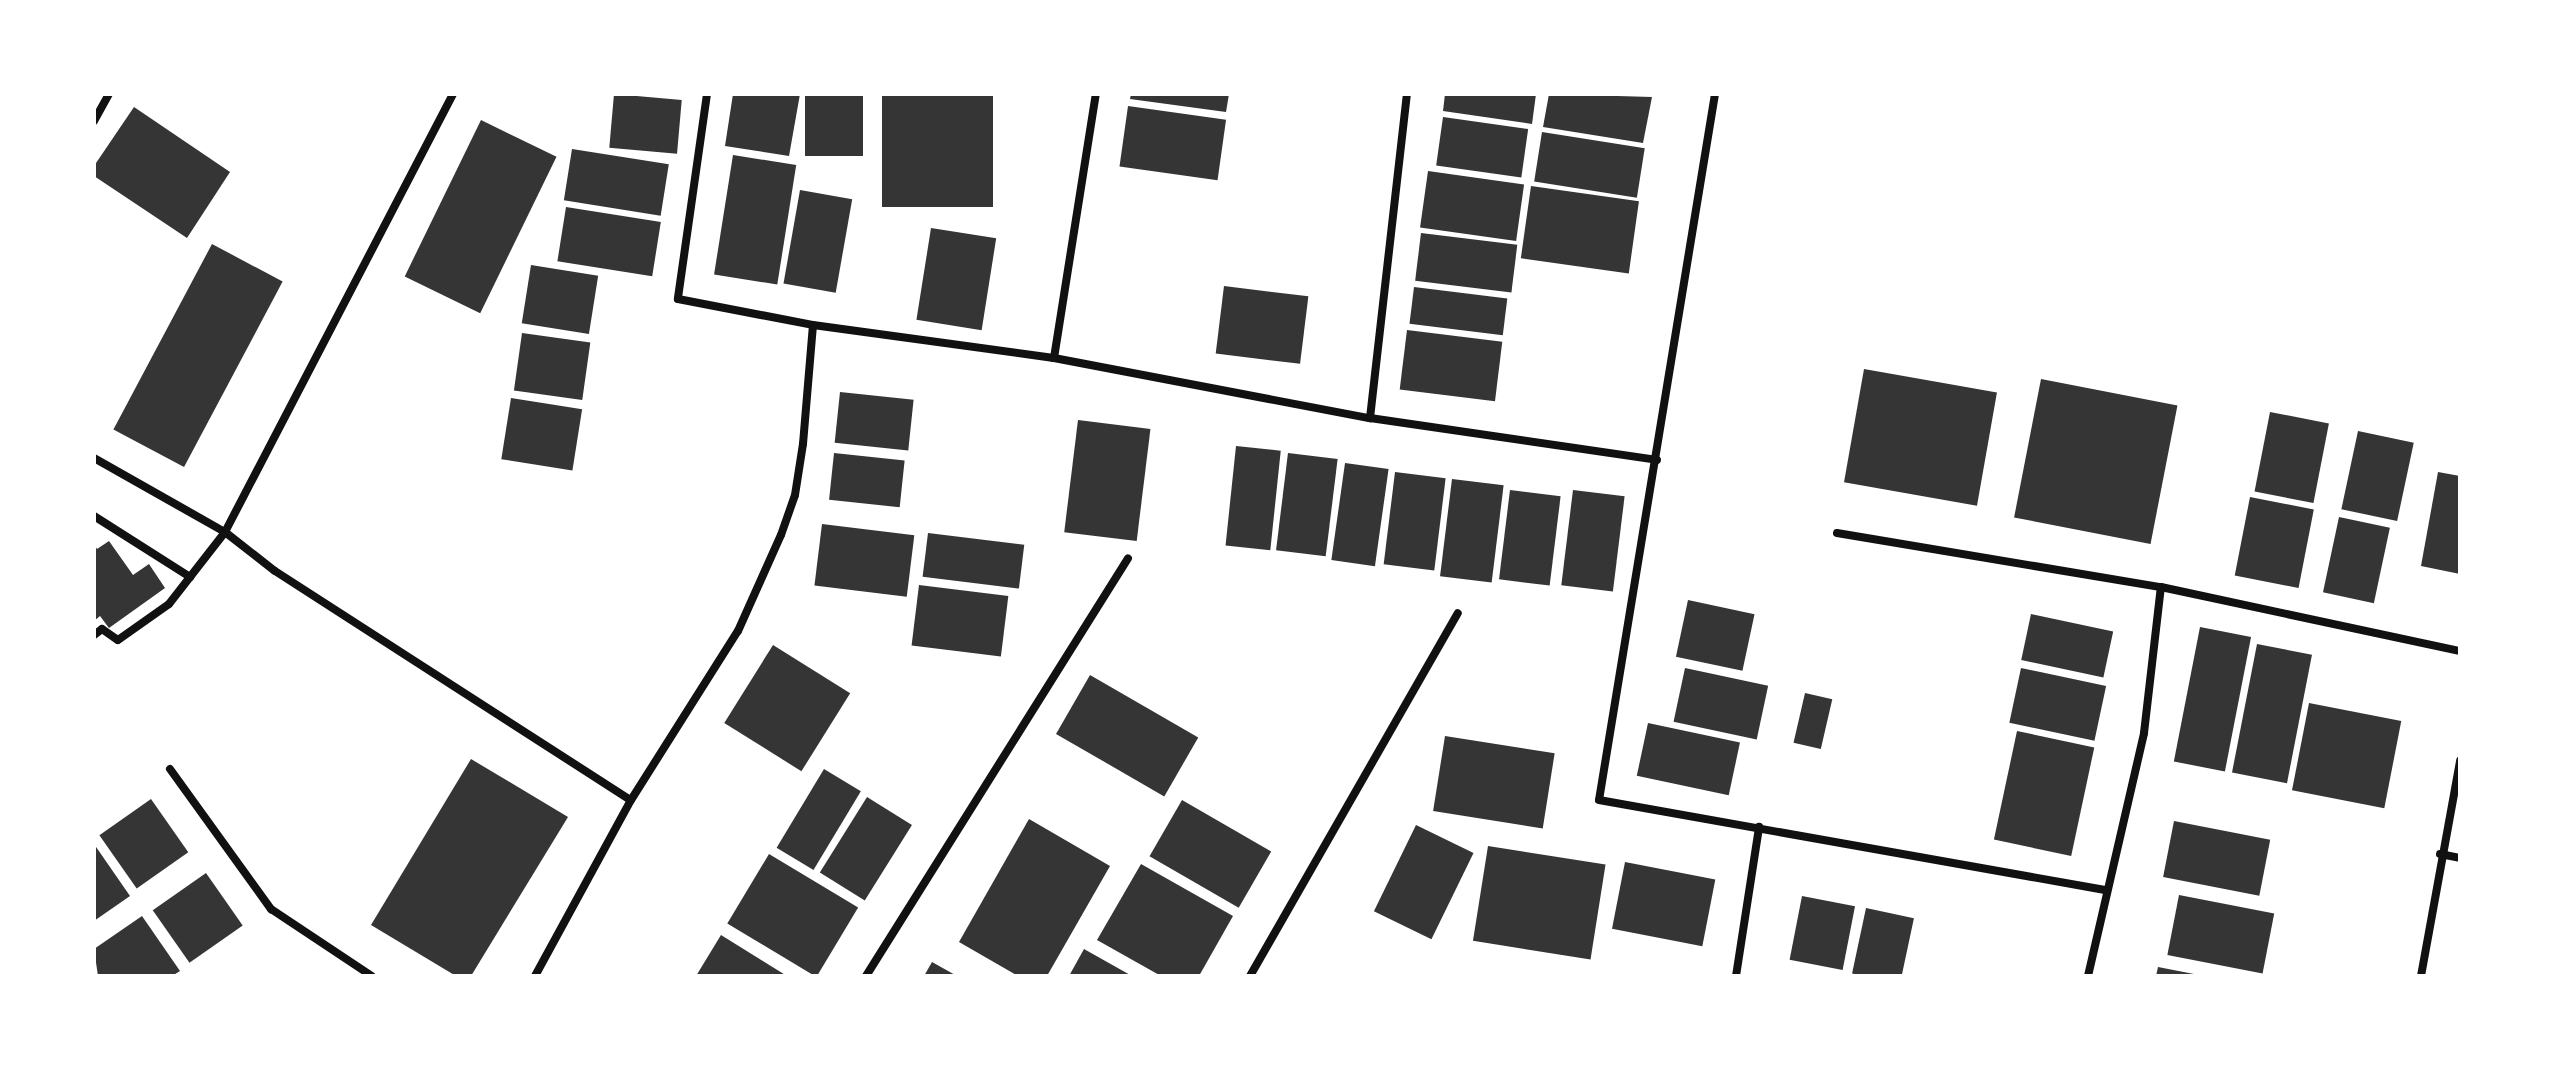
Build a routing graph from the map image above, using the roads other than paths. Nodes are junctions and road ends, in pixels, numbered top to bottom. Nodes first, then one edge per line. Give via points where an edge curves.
1 (109, 94) edge
2 (453, 94) edge
3 (707, 94) edge
4 (1096, 94) edge
5 (1407, 94) edge
6 (1715, 94) edge
7 (94, 121) edge
8 (813, 325) junction
9 (1054, 358) junction
10 (1370, 418) junction
11 (94, 458) edge
12 (1657, 460) junction
13 (94, 516) edge
14 (225, 532) junction
15 (1837, 533) dead end
16 (1128, 558) dead end
17 (190, 577) junction
18 (2161, 587) junction
19 (1458, 613) dead end
20 (94, 635) edge
21 (2460, 651) edge
22 (2460, 761) edge
23 (170, 769) dead end
24 (631, 800) junction
25 (1759, 827) junction
26 (2440, 854) junction
27 (2460, 858) edge
28 (2105, 890) junction
29 (372, 976) edge
30 (535, 976) edge
31 (866, 976) edge
32 (1250, 976) edge
33 (1736, 976) edge
34 (2088, 976) edge
35 (2421, 976) edge

1 - 7 street
2 - 14 street
3 - 8 street via 678,299
4 - 9 street
5 - 10 street
6 - 12 street
8 - 9 street
8 - 24 street via 803,444 795,495 781,535 738,631
9 - 10 street
10 - 12 street
11 - 14 street
12 - 25 street via 1599,800
13 - 17 street
14 - 17 street
14 - 24 street via 275,571
15 - 18 street
16 - 31 street
17 - 20 street via 169,604 118,640 102,629
18 - 21 street
18 - 28 street via 2144,733
19 - 32 street
22 - 26 street
23 - 29 street via 271,909
24 - 30 street
25 - 28 street
25 - 33 street
26 - 27 street
26 - 35 street
28 - 34 street

